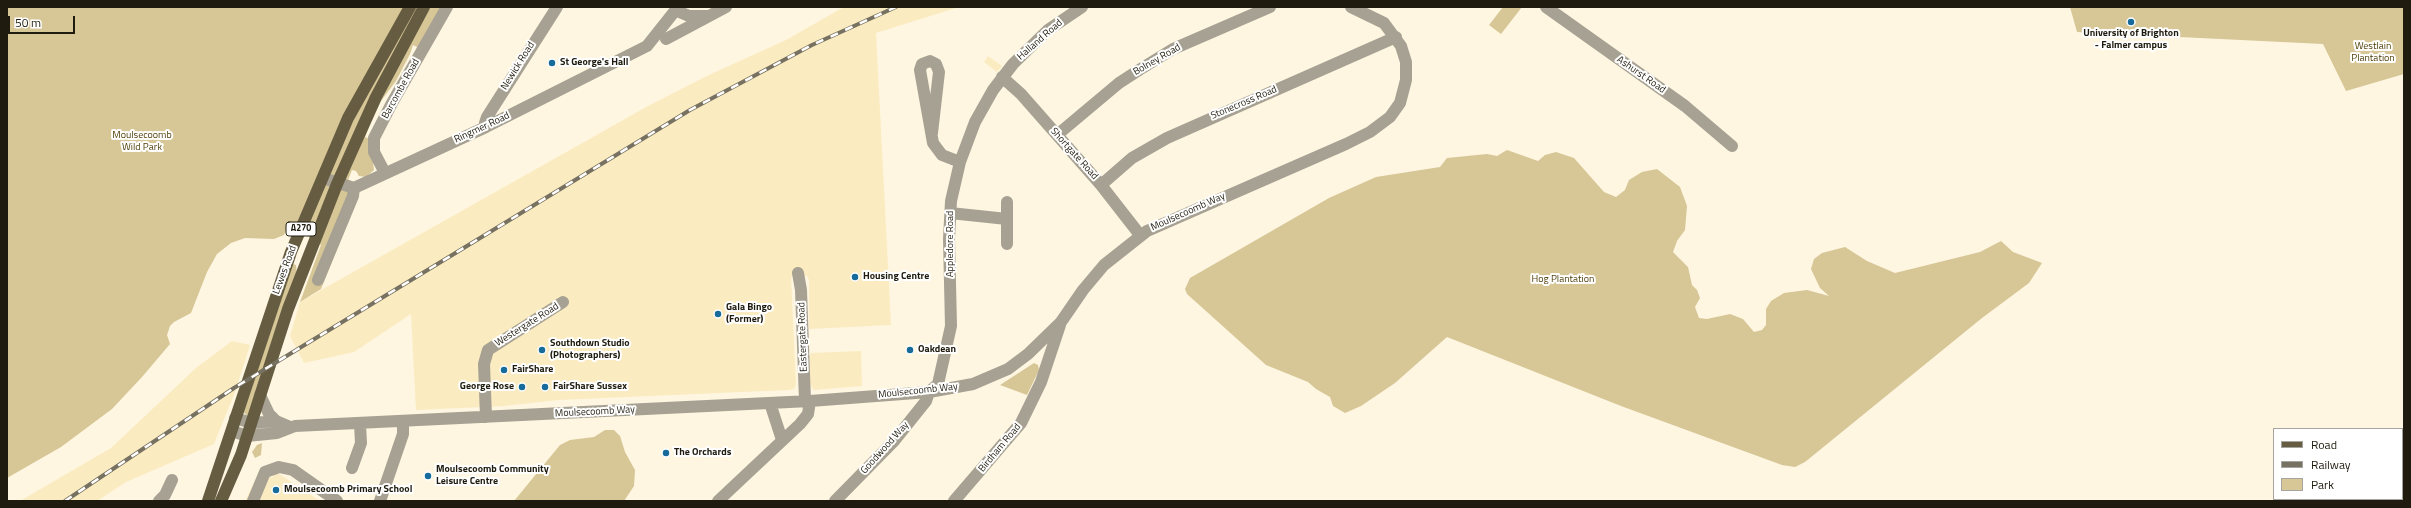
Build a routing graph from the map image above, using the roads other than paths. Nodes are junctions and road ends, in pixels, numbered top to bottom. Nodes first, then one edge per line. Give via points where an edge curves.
1 (410, 7) edge
2 (424, 7) edge
3 (448, 7) edge
4 (557, 7) edge
5 (726, 7) edge
6 (1082, 7) edge
7 (1270, 7) edge
8 (1351, 7) edge
9 (1546, 7) edge
10 (677, 9) edge
11 (714, 14) junction
12 (1396, 37) junction
13 (666, 39) dead end
14 (1002, 77) junction
15 (486, 127) junction
16 (932, 134) junction
17 (1057, 135) junction
18 (1732, 146) dead end
19 (960, 162) junction
20 (385, 173) junction
21 (323, 178) junction
22 (337, 184) junction
23 (1101, 185) junction
24 (354, 188) junction
25 (1007, 202) dead end
26 (950, 213) junction
27 (1007, 219) junction
28 (1140, 236) junction
29 (1007, 244) dead end
30 (798, 273) dead end
31 (318, 280) dead end
32 (563, 302) dead end
33 (1061, 322) junction
34 (929, 392) junction
35 (260, 395) junction
36 (808, 401) junction
37 (770, 403) junction
38 (486, 417) junction
39 (235, 418) junction
40 (276, 421) junction
41 (403, 421) junction
42 (252, 423) junction
43 (360, 424) junction
44 (290, 427) junction
45 (232, 431) junction
46 (247, 436) junction
47 (782, 440) junction
48 (352, 468) dead end
49 (172, 480) dead end
50 (162, 498) edge
51 (208, 501) edge
52 (221, 501) edge
53 (253, 501) edge
54 (338, 501) edge
55 (380, 501) edge
56 (718, 501) edge
57 (835, 501) edge
58 (954, 501) edge

1 - 21 main road, Lewes Road / A270 via 348,118
2 - 22 main road, Lewes Road / A270 via 376,97
3 - 20 street, Barcombe Road via 374,138 374,152
4 - 15 street, Newick Road via 487,117
5 - 11 street
6 - 14 street, Halland Road via 1033,43
7 - 17 street, Bolney Road via 1173,49 1129,76
8 - 12 street, Moulsecoomb Way via 1381,21
9 - 18 street, Ashurst Road via 1685,106
10 - 11 street via 695,17
10 - 15 street, Ringmer Road via 652,42 638,51
11 - 13 street
12 - 23 street, Stonecross Road via 1167,138 1132,158
12 - 28 street, Moulsecoomb Way via 1406,62 1406,83 1397,108 1380,126 1346,144 1164,222
14 - 17 street, Shortgate Road via 1021,94
14 - 19 street, Appledore Road via 975,122
15 - 20 street, Ringmer Road
16 - 16 street via 920,70 922,64 930,61 936,64 939,72
16 - 19 street via 933,143 939,153
17 - 23 street, Shortgate Road
19 - 26 street, Appledore Road
20 - 24 street, Ringmer Road
21 - 22 street
21 - 39 main road, Lewes Road / A270 via 291,252
22 - 24 street
22 - 35 main road, Lewes Road / A270 via 288,309
23 - 28 street, Shortgate Road
24 - 31 street
25 - 27 street
26 - 27 street
26 - 34 street, Appledore Road via 950,326 938,384
27 - 29 street
28 - 33 street, Moulsecoomb Way via 1092,278
30 - 36 street, Eastergate Road
32 - 38 street, Westergate Road via 488,350 484,364
33 - 34 street, Moulsecoomb Way via 1034,349 1008,368 973,384
33 - 58 street, Birdham Road via 1041,382 1021,423
34 - 36 street, Moulsecoomb Way
34 - 57 street, Goodwood Way via 926,401 894,441
35 - 40 street via 269,414
35 - 42 main road, Lewes Road / A270
36 - 37 street, Moulsecoomb Way
36 - 47 street via 808,414
37 - 38 street, Moulsecoomb Way
37 - 47 street
38 - 41 street, Moulsecoomb Way
39 - 42 street, Moulsecoomb Way
39 - 45 main road, Lewes Road / A270
40 - 42 street, Moulsecoomb Way
40 - 44 street, Moulsecoomb Way
41 - 43 street, Moulsecoomb Way
41 - 55 street via 403,434
42 - 46 main road, Lewes Road / A270
43 - 44 street, Moulsecoomb Way
43 - 48 street via 361,443
44 - 46 street, Moulsecoomb Way via 277,433
45 - 46 street, Moulsecoomb Way
45 - 51 main road, Lewes Road / A270
46 - 52 main road, Lewes Road / A270
47 - 56 street
49 - 50 street
53 - 54 street via 266,472 279,466 293,470

